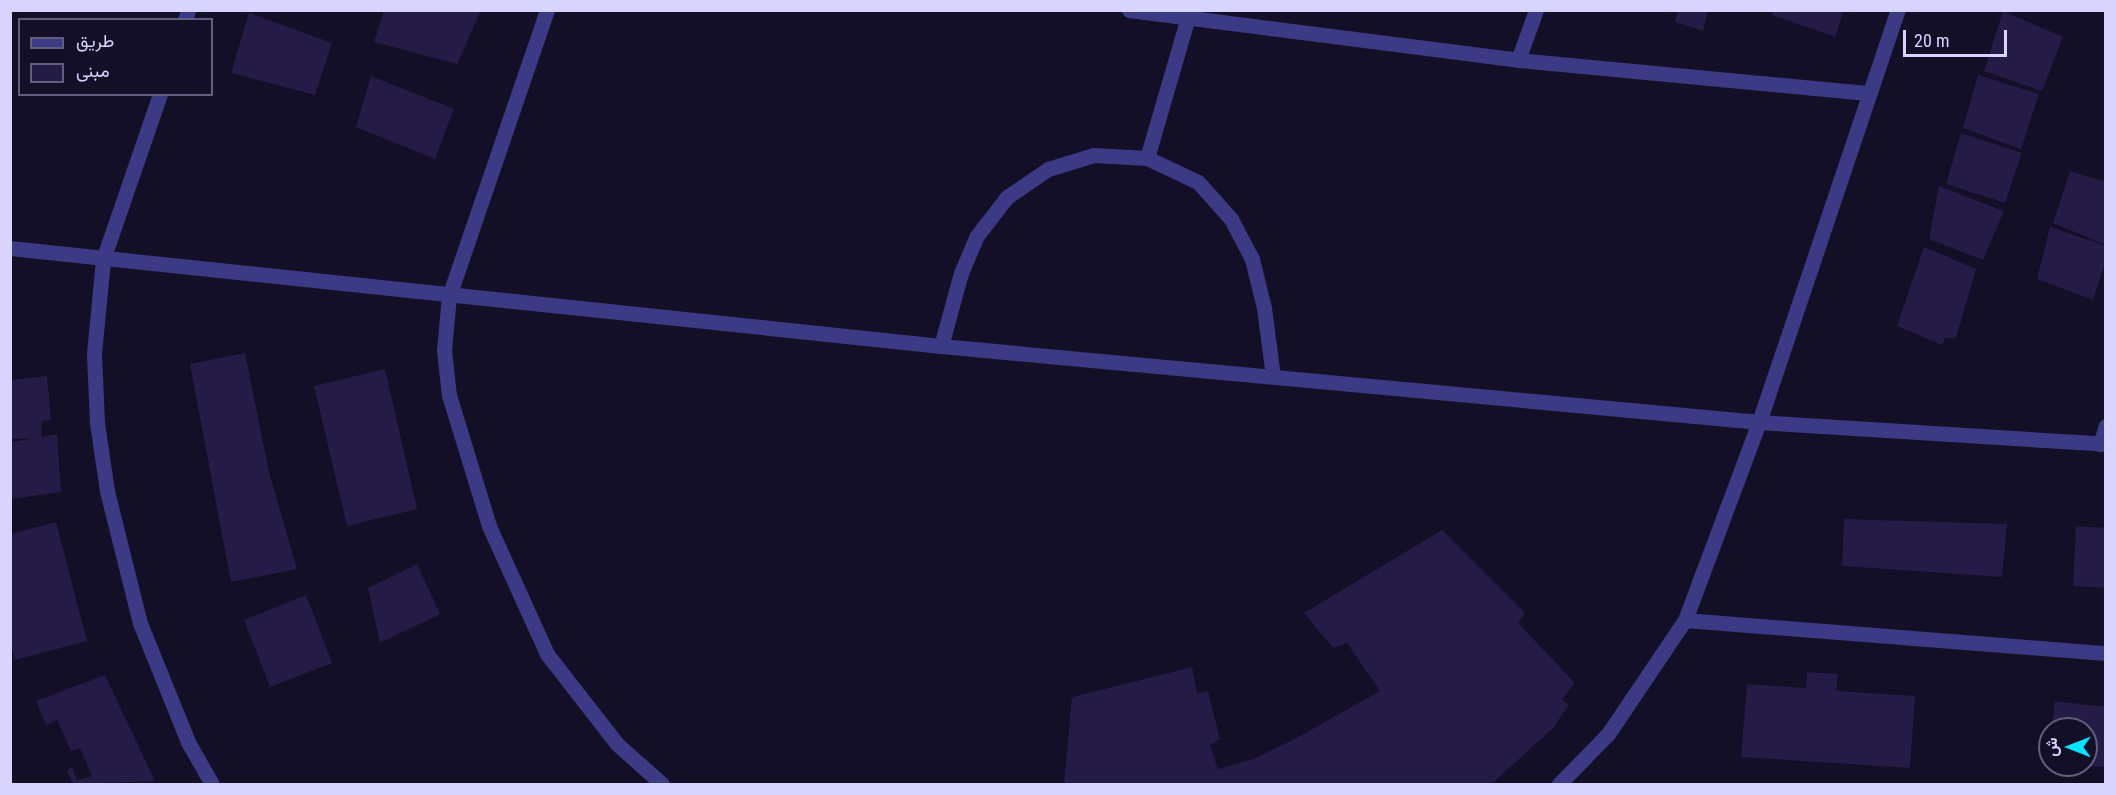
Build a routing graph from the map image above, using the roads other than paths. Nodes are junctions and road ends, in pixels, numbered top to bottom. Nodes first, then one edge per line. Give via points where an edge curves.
1 (547, 10) edge
2 (1129, 10) edge
3 (1536, 10) edge
4 (1898, 10) edge
5 (1189, 13) edge
6 (1518, 60) junction
7 (1869, 93) junction
8 (158, 96) edge
9 (1147, 158) junction
10 (10, 248) edge
11 (103, 260) junction
12 (448, 296) junction
13 (941, 346) junction
14 (1273, 376) junction
15 (1759, 422) junction
16 (2106, 426) edge
17 (2103, 444) edge
18 (1685, 620) junction
19 (2106, 653) edge
20 (212, 784) edge
21 (662, 784) edge
22 (1559, 784) edge

1 - 12 street
2 - 5 street
3 - 6 street
4 - 7 street
5 - 6 street
5 - 9 street
6 - 7 street
7 - 15 street
8 - 11 street
9 - 13 street via 1094,155 1048,169 1007,197 976,237 961,273
9 - 14 street via 1198,182 1232,219 1252,259 1264,308
10 - 11 street
11 - 12 street
11 - 20 street via 94,354 96,423 107,491 140,622 188,742
12 - 13 street
12 - 21 street via 444,350 448,395 489,526 547,654 617,744
13 - 14 street
14 - 15 street
15 - 17 street
15 - 18 street
16 - 17 street
18 - 19 street
18 - 22 street via 1608,734

